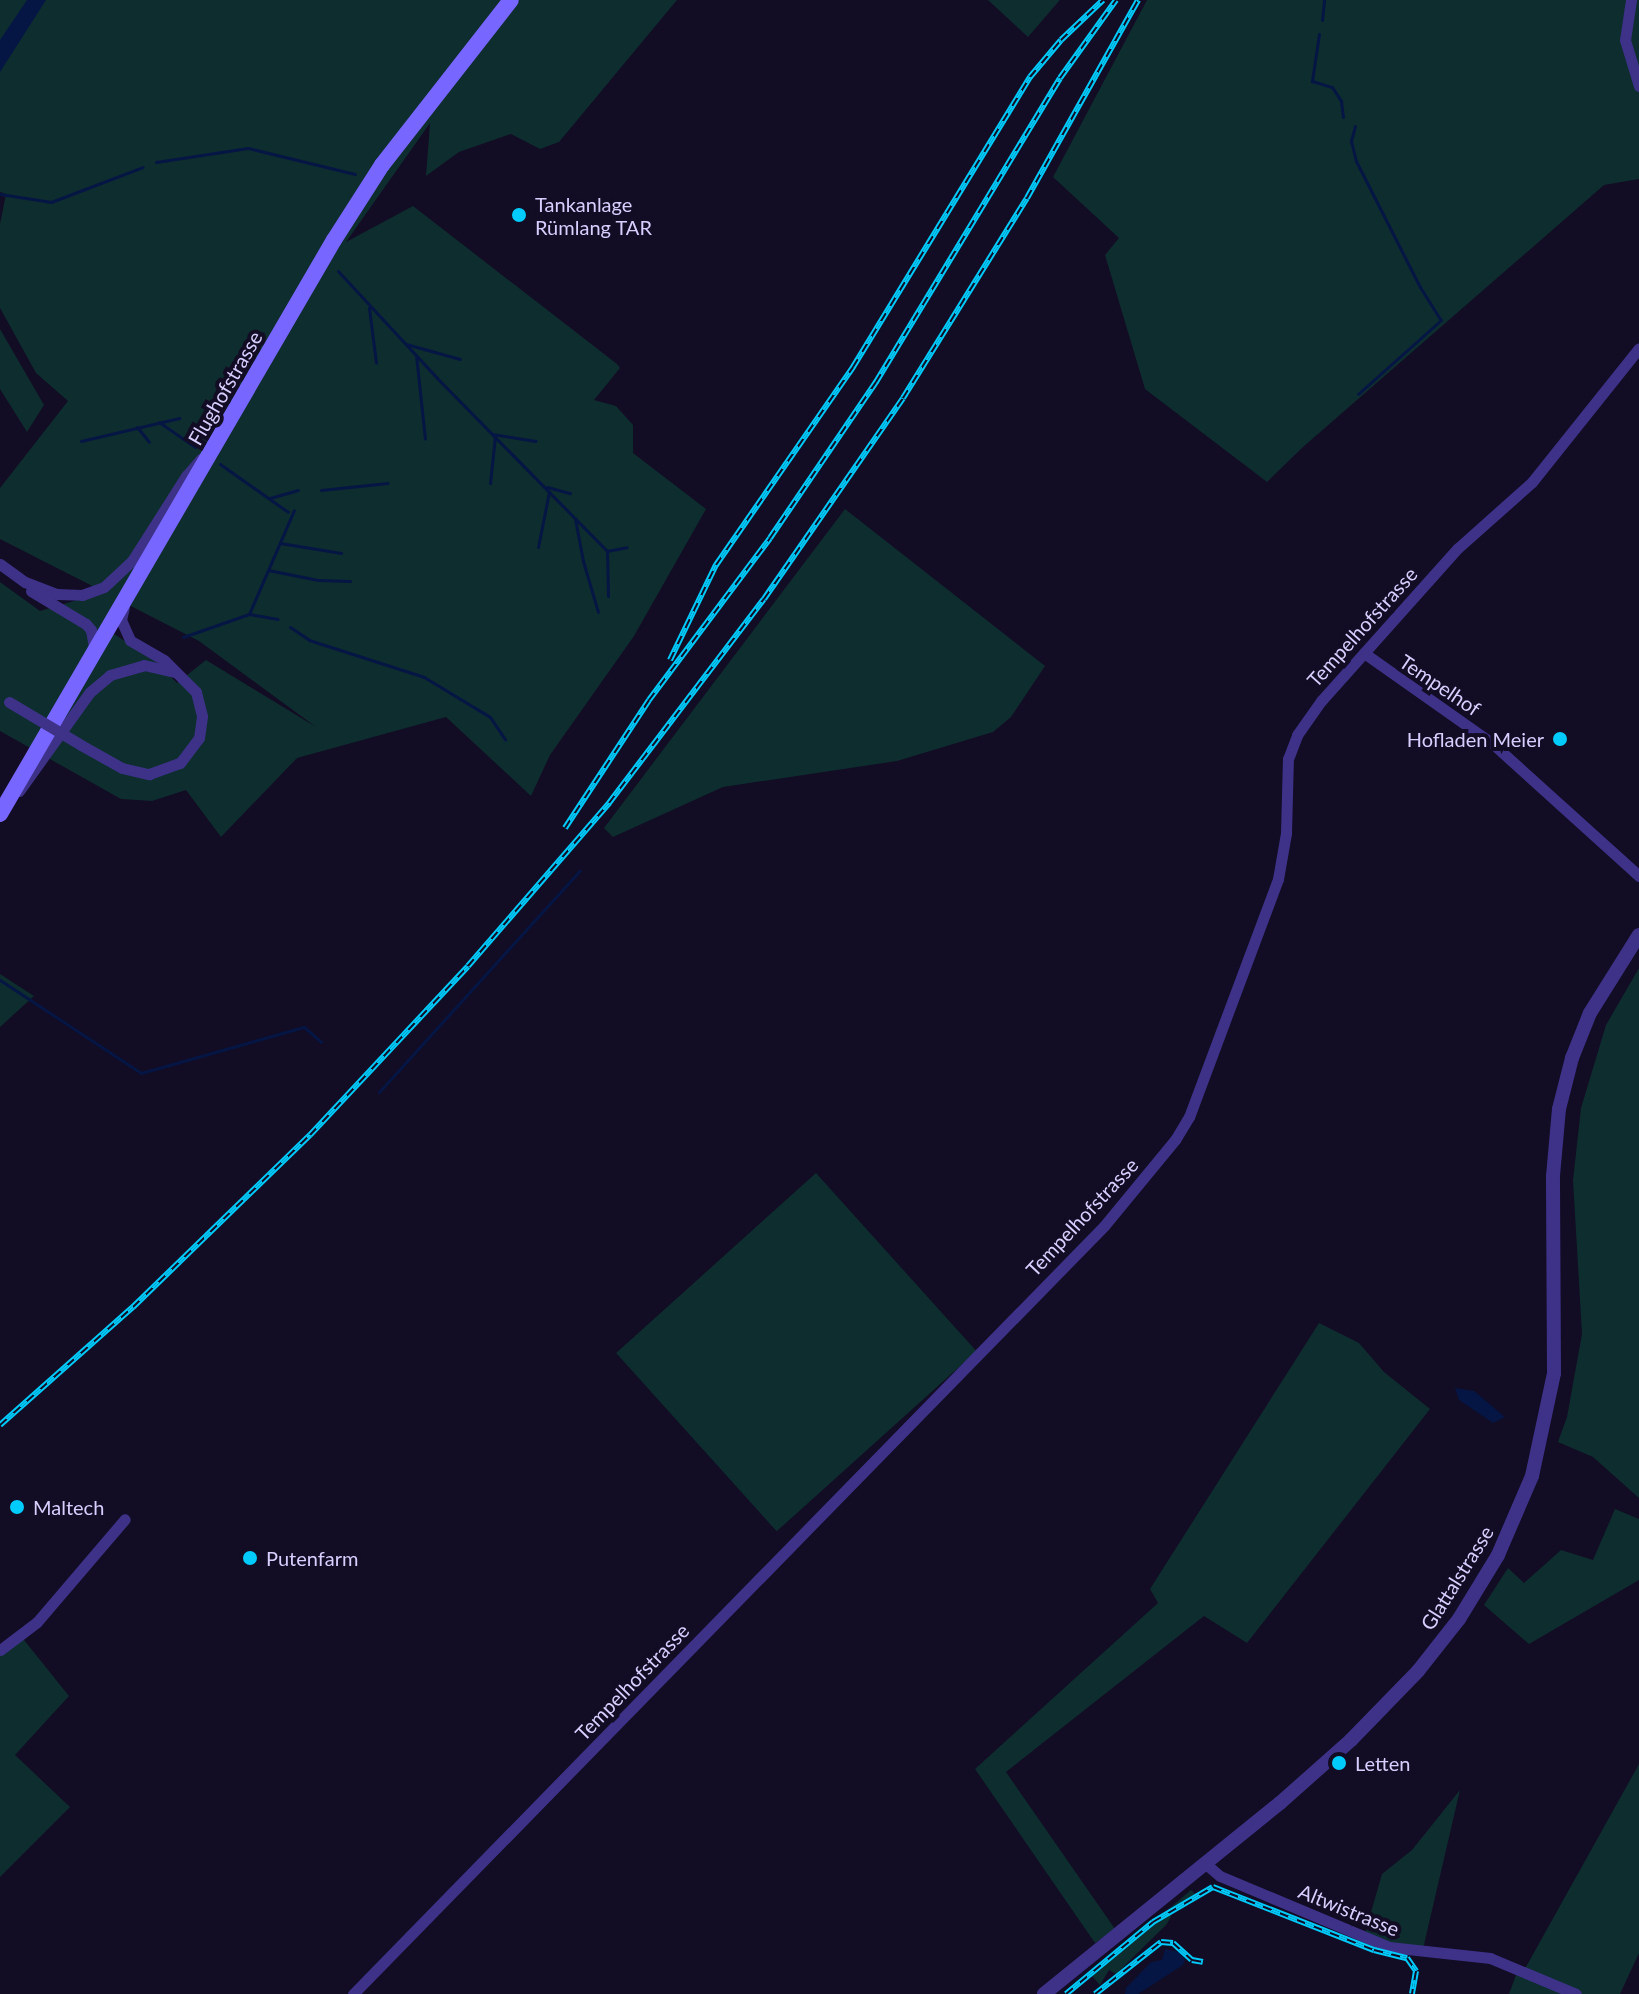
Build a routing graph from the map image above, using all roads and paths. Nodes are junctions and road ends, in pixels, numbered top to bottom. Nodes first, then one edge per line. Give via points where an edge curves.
1 (511, 0) edge
2 (1631, 0) edge
3 (1639, 86) edge
4 (1639, 348) edge
5 (220, 438) junction
6 (0, 564) edge
7 (0, 571) edge
8 (126, 600) junction
9 (96, 652) junction
10 (1364, 653) junction
11 (178, 674) junction
12 (5, 699) edge
13 (4, 807) edge
14 (1639, 876) edge
15 (1639, 935) edge
16 (125, 1519) dead end
17 (0, 1650) edge
18 (1206, 1864) junction
19 (353, 1994) edge
20 (1044, 1994) edge
21 (1576, 1994) edge

1 - 5 main road, Flughofstrasse via 382,165
2 - 3 street via 1625,40
4 - 10 street, Tempelhofstrasse via 1532,482 1458,548
5 - 6 street via 186,476 132,561 104,587 82,595 43,591
5 - 8 main road, Flughofstrasse
7 - 9 street via 86,624
8 - 9 main road, Flughofstrasse
8 - 11 street via 124,632
9 - 13 main road, Flughofstrasse
10 - 14 street, Tempelhof via 1493,744
10 - 19 street, Tempelhofstrasse via 1297,735 1288,759 1286,833 1278,879 1189,1117 1175,1140 1104,1226
11 - 12 street, bridge via 196,692 202,716 196,745 180,763 158,773 112,764
11 - 13 street via 144,665 110,675 90,692 31,779
15 - 18 street, Glattalstrasse via 1590,1013 1559,1109 1553,1176 1554,1373 1541,1444 1509,1533 1459,1619 1397,1695
16 - 17 street via 37,1622
18 - 20 street, Glattalstrasse
18 - 21 street, Altwistrasse via 1220,1876 1389,1947 1490,1958

